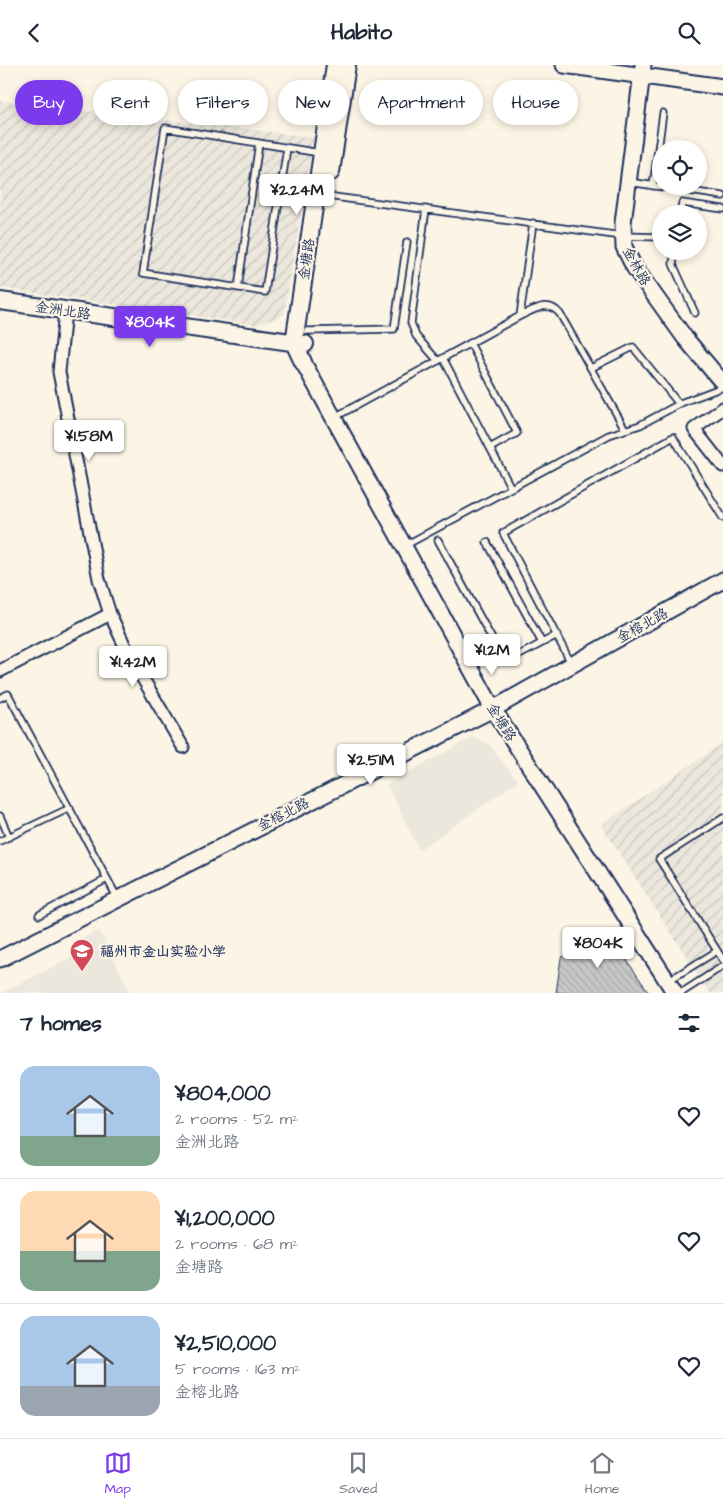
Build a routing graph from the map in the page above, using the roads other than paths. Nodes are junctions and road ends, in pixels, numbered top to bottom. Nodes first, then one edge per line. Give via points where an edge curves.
1 (335, 65) edge
2 (348, 65) edge
3 (564, 65) edge
4 (642, 70) edge
5 (723, 87) edge
6 (663, 113) dead end
7 (659, 140) edge
8 (259, 143) junction
9 (287, 148) junction
10 (328, 155) junction
11 (628, 182) junction
12 (652, 186) edge
13 (707, 194) edge
14 (327, 196) junction
15 (723, 196) edge
16 (682, 205) edge
17 (696, 205) edge
18 (707, 207) edge
19 (426, 209) junction
20 (723, 209) edge
21 (533, 223) junction
22 (622, 236) junction
23 (652, 237) edge
24 (407, 242) dead end
25 (673, 260) edge
26 (238, 288) junction
27 (0, 301) edge
28 (0, 311) edge
29 (695, 313) dead end
30 (64, 315) junction
31 (520, 315) junction
32 (470, 343) junction
33 (302, 348) junction
34 (441, 359) junction
35 (590, 368) junction
36 (723, 385) edge
37 (679, 404) junction
38 (722, 411) edge
39 (334, 418) junction
40 (625, 429) junction
41 (490, 448) junction
42 (723, 466) edge
43 (511, 488) junction
44 (723, 518) edge
45 (438, 540) dead end
46 (487, 542) dead end
47 (404, 546) junction
48 (723, 580) edge
49 (110, 614) junction
50 (556, 635) junction
51 (542, 643) junction
52 (572, 665) junction
53 (0, 671) edge
54 (0, 698) edge
55 (493, 709) junction
56 (182, 747) dead end
57 (70, 808) junction
58 (0, 816) edge
59 (723, 818) edge
60 (9, 837) junction
61 (0, 841) edge
62 (107, 879) junction
63 (118, 899) junction
64 (39, 915) dead end
65 (717, 951) junction
66 (0, 959) edge
67 (723, 960) edge
68 (723, 967) edge
69 (672, 987) edge
70 (681, 993) edge

1 - 10 main road, 金塘路
2 - 10 main road, 金塘路
3 - 4 street
4 - 5 street
4 - 11 street, 金林路
6 - 7 lane
8 - 9 lane
8 - 26 lane
8 - 26 lane via 165,128 143,273
9 - 10 lane
9 - 26 lane via 265,292
10 - 14 main road, 金塘路
10 - 33 main road, 金塘路
11 - 12 lane
11 - 22 street, 金林路
13 - 15 lane
14 - 19 lane
14 - 33 main road, 金塘路
16 - 17 lane
18 - 20 lane
19 - 21 lane
19 - 34 lane via 411,323 416,336
21 - 22 lane
21 - 31 lane
22 - 23 lane
22 - 36 street, 金林路 via 628,256 658,301
24 - 33 lane via 394,329
25 - 29 lane
27 - 30 main road, 金洲北路
28 - 30 main road, 金洲北路
30 - 33 main road, 金洲北路
30 - 49 street via 59,372 99,579
31 - 32 lane
31 - 35 lane via 545,305 556,310
32 - 34 lane
32 - 41 lane via 517,433
33 - 39 street, 金塘路
34 - 39 lane
34 - 41 lane
35 - 37 lane via 633,347
35 - 40 lane
36 - 37 lane
37 - 40 lane via 640,425
38 - 42 street via 694,429
39 - 47 street, 金塘路
40 - 43 lane
41 - 43 lane
43 - 47 lane
44 - 50 lane via 673,437 503,533
45 - 51 lane via 504,661
46 - 51 lane
47 - 55 street, 金塘路
48 - 52 street, 金榕北路
49 - 53 street
49 - 56 street via 129,655
50 - 51 lane
50 - 52 lane
52 - 55 street, 金榕北路
54 - 57 lane via 8,694
55 - 63 street, 金榕北路
55 - 69 street, 金塘路
57 - 60 lane
57 - 62 lane
58 - 60 lane
59 - 65 lane via 659,859
60 - 61 lane
62 - 63 lane
62 - 64 lane
63 - 66 street, 金榕北路
65 - 67 lane
65 - 69 lane
68 - 70 lane

